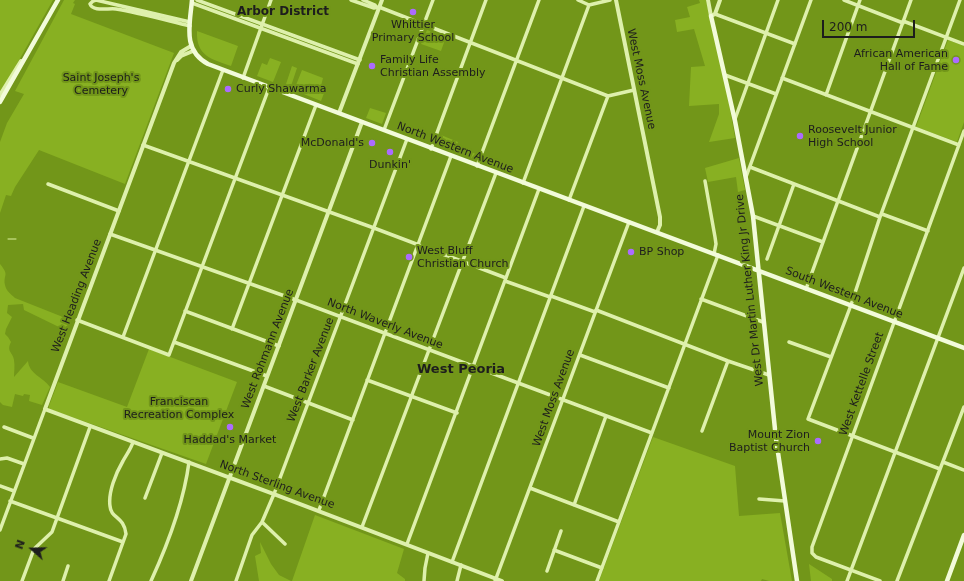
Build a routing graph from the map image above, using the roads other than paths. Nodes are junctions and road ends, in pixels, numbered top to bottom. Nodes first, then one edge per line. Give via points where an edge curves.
1 (58, 0) edge
2 (197, 0) edge
3 (271, 0) edge
4 (351, 0) edge
5 (362, 0) edge
6 (382, 0) edge
7 (433, 0) edge
8 (486, 0) edge
9 (539, 0) edge
10 (578, 0) edge
11 (610, 0) edge
12 (616, 0) edge
13 (708, 0) edge
14 (720, 0) edge
15 (778, 0) edge
16 (810, 0) edge
17 (844, 0) edge
18 (860, 0) edge
19 (911, 0) edge
20 (960, 0) edge
21 (192, 1) edge
22 (589, 5) junction
23 (858, 6) junction
24 (377, 7) junction
25 (713, 15) junction
26 (903, 22) junction
27 (190, 24) junction
28 (424, 25) junction
29 (262, 26) junction
30 (765, 33) junction
31 (947, 37) junction
32 (471, 42) junction
33 (794, 44) junction
34 (964, 44) edge
35 (192, 48) junction
36 (29, 52) junction
37 (517, 60) junction
38 (359, 62) junction
39 (223, 70) junction
40 (725, 75) junction
41 (243, 78) junction
42 (562, 78) junction
43 (782, 78) junction
44 (748, 83) junction
45 (269, 88) junction
46 (634, 90) junction
47 (776, 94) junction
48 (0, 95) edge
49 (826, 95) junction
50 (608, 96) junction
51 (0, 102) edge
52 (316, 105) junction
53 (870, 112) junction
54 (339, 114) junction
55 (735, 119) junction
56 (362, 122) junction
57 (913, 128) junction
58 (384, 130) junction
59 (964, 131) edge
60 (406, 140) junction
61 (143, 145) junction
62 (959, 147) junction
63 (431, 149) junction
64 (964, 150) edge
65 (452, 156) junction
66 (189, 161) junction
67 (477, 166) junction
68 (750, 167) junction
69 (496, 173) junction
70 (746, 177) junction
71 (235, 178) junction
72 (705, 181) dead end
73 (523, 183) junction
74 (48, 184) dead end
75 (794, 184) junction
76 (539, 189) junction
77 (282, 195) junction
78 (569, 200) junction
79 (837, 200) junction
80 (584, 206) junction
81 (119, 211) junction
82 (329, 212) junction
83 (753, 216) junction
84 (881, 216) junction
85 (629, 222) junction
86 (778, 225) junction
87 (374, 228) junction
88 (657, 232) junction
89 (928, 232) junction
90 (110, 234) junction
91 (823, 242) junction
92 (418, 244) junction
93 (155, 250) junction
94 (716, 254) junction
95 (767, 259) dead end
96 (463, 261) junction
97 (202, 267) junction
98 (964, 268) edge
99 (758, 270) junction
100 (506, 279) junction
101 (249, 284) junction
102 (806, 289) junction
103 (550, 296) junction
104 (701, 299) junction
105 (296, 300) junction
106 (851, 305) junction
107 (185, 311) junction
108 (596, 312) junction
109 (340, 317) junction
110 (77, 320) junction
111 (763, 322) junction
112 (895, 322) junction
113 (232, 329) junction
114 (385, 334) junction
115 (123, 337) junction
116 (938, 339) junction
117 (174, 342) junction
118 (789, 342) dead end
119 (685, 345) junction
120 (279, 346) junction
121 (964, 348) edge
122 (430, 350) junction
123 (580, 355) junction
124 (831, 357) junction
125 (728, 361) junction
126 (474, 367) junction
127 (769, 375) junction
128 (267, 376) junction
129 (367, 380) junction
130 (518, 383) junction
131 (264, 386) junction
132 (669, 388) junction
133 (412, 397) junction
134 (563, 400) junction
135 (308, 403) junction
136 (964, 407) edge
137 (44, 410) junction
138 (457, 413) junction
139 (606, 416) junction
140 (353, 420) junction
141 (4, 427) dead end
142 (90, 427) junction
143 (702, 431) dead end
144 (652, 433) junction
145 (852, 436) junction
146 (33, 438) junction
147 (133, 442) junction
148 (162, 452) junction
149 (894, 453) junction
150 (0, 459) edge
151 (189, 462) junction
152 (943, 462) junction
153 (24, 464) junction
154 (940, 470) junction
155 (964, 470) edge
156 (229, 477) junction
157 (0, 486) edge
158 (530, 488) junction
159 (14, 491) junction
160 (274, 494) junction
161 (145, 498) dead end
162 (759, 499) dead end
163 (10, 501) junction
164 (785, 501) junction
165 (574, 505) junction
166 (319, 510) junction
167 (57, 518) junction
168 (262, 522) junction
169 (619, 522) junction
170 (362, 527) junction
171 (0, 530) edge
172 (562, 531) dead end
173 (964, 535) edge
174 (123, 542) junction
175 (285, 544) dead end
176 (407, 544) junction
177 (554, 550) junction
178 (428, 553) junction
179 (452, 562) junction
180 (461, 565) junction
181 (68, 566) dead end
182 (602, 568) junction
183 (851, 569) junction
184 (547, 571) dead end
185 (495, 580) edge
186 (22, 581) edge
187 (63, 581) edge
188 (109, 581) edge
189 (151, 581) edge
190 (191, 581) edge
191 (236, 581) edge
192 (424, 581) edge
193 (457, 581) edge
194 (502, 581) edge
195 (597, 581) edge
196 (797, 581) edge
197 (847, 581) edge
198 (880, 581) edge
199 (897, 581) edge
200 (946, 581) edge

1 - 36 main road
2 - 29 street
3 - 29 street
4 - 24 street
5 - 24 street
6 - 24 street
7 - 28 street
8 - 32 street
9 - 37 street
10 - 22 street
11 - 22 street
12 - 46 street, West Moss Avenue
13 - 25 street, West Dr Martin Luther King Jr Drive
14 - 25 street
15 - 30 street
16 - 33 street
17 - 23 street
18 - 23 street
19 - 26 street
20 - 31 street
21 - 27 main road
21 - 29 street
22 - 42 street
23 - 26 street
23 - 49 street
24 - 28 street
24 - 38 street
25 - 30 street
25 - 40 main road, West Dr Martin Luther King Jr Drive
26 - 31 street
26 - 53 street
27 - 27 street via 96,0 90,4 94,9 115,9
27 - 35 main road
28 - 32 street
28 - 58 street
29 - 38 street
29 - 41 street
30 - 33 street
30 - 44 street
31 - 34 street
31 - 57 street
32 - 37 street
32 - 63 street
33 - 43 street
35 - 39 main road, North Western Avenue via 197,57 204,62
35 - 61 street, West Heading Avenue via 179,54
36 - 48 street
36 - 51 main road
37 - 42 street
37 - 67 street
38 - 54 street
39 - 41 main road, North Western Avenue
39 - 66 street
40 - 44 street
40 - 55 main road, West Dr Martin Luther King Jr Drive
41 - 45 main road, North Western Avenue
42 - 50 street
42 - 73 street
43 - 47 street
43 - 49 street
44 - 47 street
44 - 55 street
45 - 52 main road, North Western Avenue
45 - 71 street
46 - 50 street
46 - 88 street, West Moss Avenue via 660,216
47 - 68 street
49 - 53 street
50 - 78 street
52 - 54 main road, North Western Avenue
52 - 77 street
53 - 57 street
53 - 79 street
54 - 56 main road, North Western Avenue
55 - 70 main road, West Dr Martin Luther King Jr Drive
56 - 58 main road, North Western Avenue
56 - 82 street, West Rohmann Avenue
57 - 62 street
57 - 84 street
58 - 60 main road, North Western Avenue
59 - 62 street, West Kettelle Street
60 - 63 main road, North Western Avenue
60 - 87 street, West Barker Avenue
61 - 66 street
61 - 81 street, West Heading Avenue
62 - 64 street
62 - 89 street, West Kettelle Street
63 - 65 main road, North Western Avenue
65 - 67 main road, North Western Avenue
65 - 92 street
66 - 71 street
66 - 93 street
67 - 69 main road, North Western Avenue
68 - 70 street
68 - 75 street
69 - 73 main road, North Western Avenue
69 - 96 street
70 - 83 main road, West Dr Martin Luther King Jr Drive
71 - 77 street
71 - 97 street
72 - 94 street
73 - 76 main road, North Western Avenue
74 - 81 street
75 - 79 street
75 - 86 street
76 - 78 main road, North Western Avenue
76 - 100 street
77 - 82 street
77 - 101 street
78 - 80 main road, North Western Avenue
79 - 84 street
79 - 91 street
80 - 85 main road, North Western Avenue
80 - 103 street
81 - 90 street, West Heading Avenue
82 - 87 street
82 - 105 street, West Rohmann Avenue
83 - 86 street
83 - 99 main road, West Dr Martin Luther King Jr Drive
84 - 89 street
84 - 106 street
85 - 88 main road, North Western Avenue
85 - 108 street, West Moss Avenue
86 - 91 street
86 - 95 street
87 - 92 street
87 - 109 street, West Barker Avenue
88 - 94 main road, North Western Avenue
89 - 112 street, West Kettelle Street
90 - 93 street, North Waverly Avenue
90 - 110 street, West Heading Avenue
91 - 102 street
92 - 96 street
92 - 114 street
93 - 97 street, North Waverly Avenue
93 - 115 street
94 - 99 main road, South Western Avenue
94 - 104 street
96 - 100 street
96 - 122 street
97 - 101 street, North Waverly Avenue
97 - 107 street
98 - 116 street
99 - 102 main road, South Western Avenue
99 - 111 main road, West Dr Martin Luther King Jr Drive
100 - 103 street
100 - 126 street
101 - 105 street, North Waverly Avenue
101 - 113 street
102 - 106 main road, South Western Avenue
103 - 108 street
103 - 130 street
104 - 111 street
104 - 119 street
105 - 109 street, North Waverly Avenue
105 - 120 street, West Rohmann Avenue
106 - 112 main road, South Western Avenue
106 - 124 street
107 - 113 street
107 - 117 street
108 - 119 street
108 - 123 street, West Moss Avenue
109 - 114 street, North Waverly Avenue
109 - 135 street, West Barker Avenue
110 - 115 street
110 - 137 street, West Heading Avenue
111 - 127 main road, West Dr Martin Luther King Jr Drive
112 - 116 main road, South Western Avenue
112 - 145 street, West Kettelle Street
113 - 120 street
114 - 122 street, North Waverly Avenue
114 - 129 street
115 - 117 street via 169,355
116 - 121 main road, South Western Avenue
116 - 149 street
117 - 128 street
118 - 124 street
119 - 125 street
119 - 132 street
120 - 128 street, West Rohmann Avenue
122 - 126 street, North Waverly Avenue
122 - 133 street
123 - 132 street
123 - 134 street, West Moss Avenue
124 - 145 street via 808,419
125 - 127 street
125 - 143 street
126 - 130 street, North Waverly Avenue
126 - 138 street
127 - 164 main road, West Dr Martin Luther King Jr Drive
128 - 131 street, West Rohmann Avenue
129 - 133 street
129 - 140 street
130 - 134 street, North Waverly Avenue
130 - 179 street
131 - 135 street
131 - 156 street, West Rohmann Avenue
132 - 144 street
133 - 138 street
133 - 170 street
134 - 139 street, North Waverly Avenue
134 - 158 street, West Moss Avenue
135 - 140 street
135 - 160 street, West Barker Avenue
136 - 152 street
137 - 142 street, North Sterling Avenue
137 - 146 street, West Heading Avenue
138 - 176 street
139 - 144 street, North Waverly Avenue
139 - 165 street
140 - 166 street
141 - 146 street
142 - 147 street, North Sterling Avenue
142 - 167 street
144 - 169 street
145 - 149 street
145 - 183 street, West Kettelle Street via 812,554
146 - 153 street, West Heading Avenue
147 - 148 street, North Sterling Avenue
147 - 174 street via 114,480 109,504 112,513 125,527
148 - 151 street, North Sterling Avenue
148 - 161 street
149 - 154 street
149 - 183 street
150 - 153 street via 7,458
151 - 156 street, North Sterling Avenue
151 - 189 street via 183,496
152 - 154 street
152 - 155 street
153 - 159 street, West Heading Avenue
154 - 199 street
156 - 160 street, North Sterling Avenue
156 - 190 street, West Rohmann Avenue
157 - 159 street
158 - 165 street
158 - 185 street, West Moss Avenue
159 - 163 street, West Heading Avenue
160 - 166 street, North Sterling Avenue
160 - 168 street, West Barker Avenue
162 - 164 street
163 - 167 street
163 - 171 street, West Heading Avenue
164 - 196 main road, West Dr Martin Luther King Jr Drive
165 - 169 street
166 - 170 street, North Sterling Avenue
167 - 174 street
167 - 186 street via 52,532 34,549
168 - 175 street
168 - 191 street, West Barker Avenue via 252,535
169 - 182 street
170 - 176 street, North Sterling Avenue
172 - 177 street
173 - 200 main road
174 - 188 street
176 - 178 street, North Sterling Avenue
177 - 182 street
177 - 184 street
178 - 179 street, North Sterling Avenue
178 - 192 street
179 - 180 street, North Sterling Avenue
180 - 185 street, North Sterling Avenue
180 - 193 street
181 - 187 street
182 - 195 street
183 - 197 street
183 - 198 street
185 - 194 street, North Sterling Avenue

